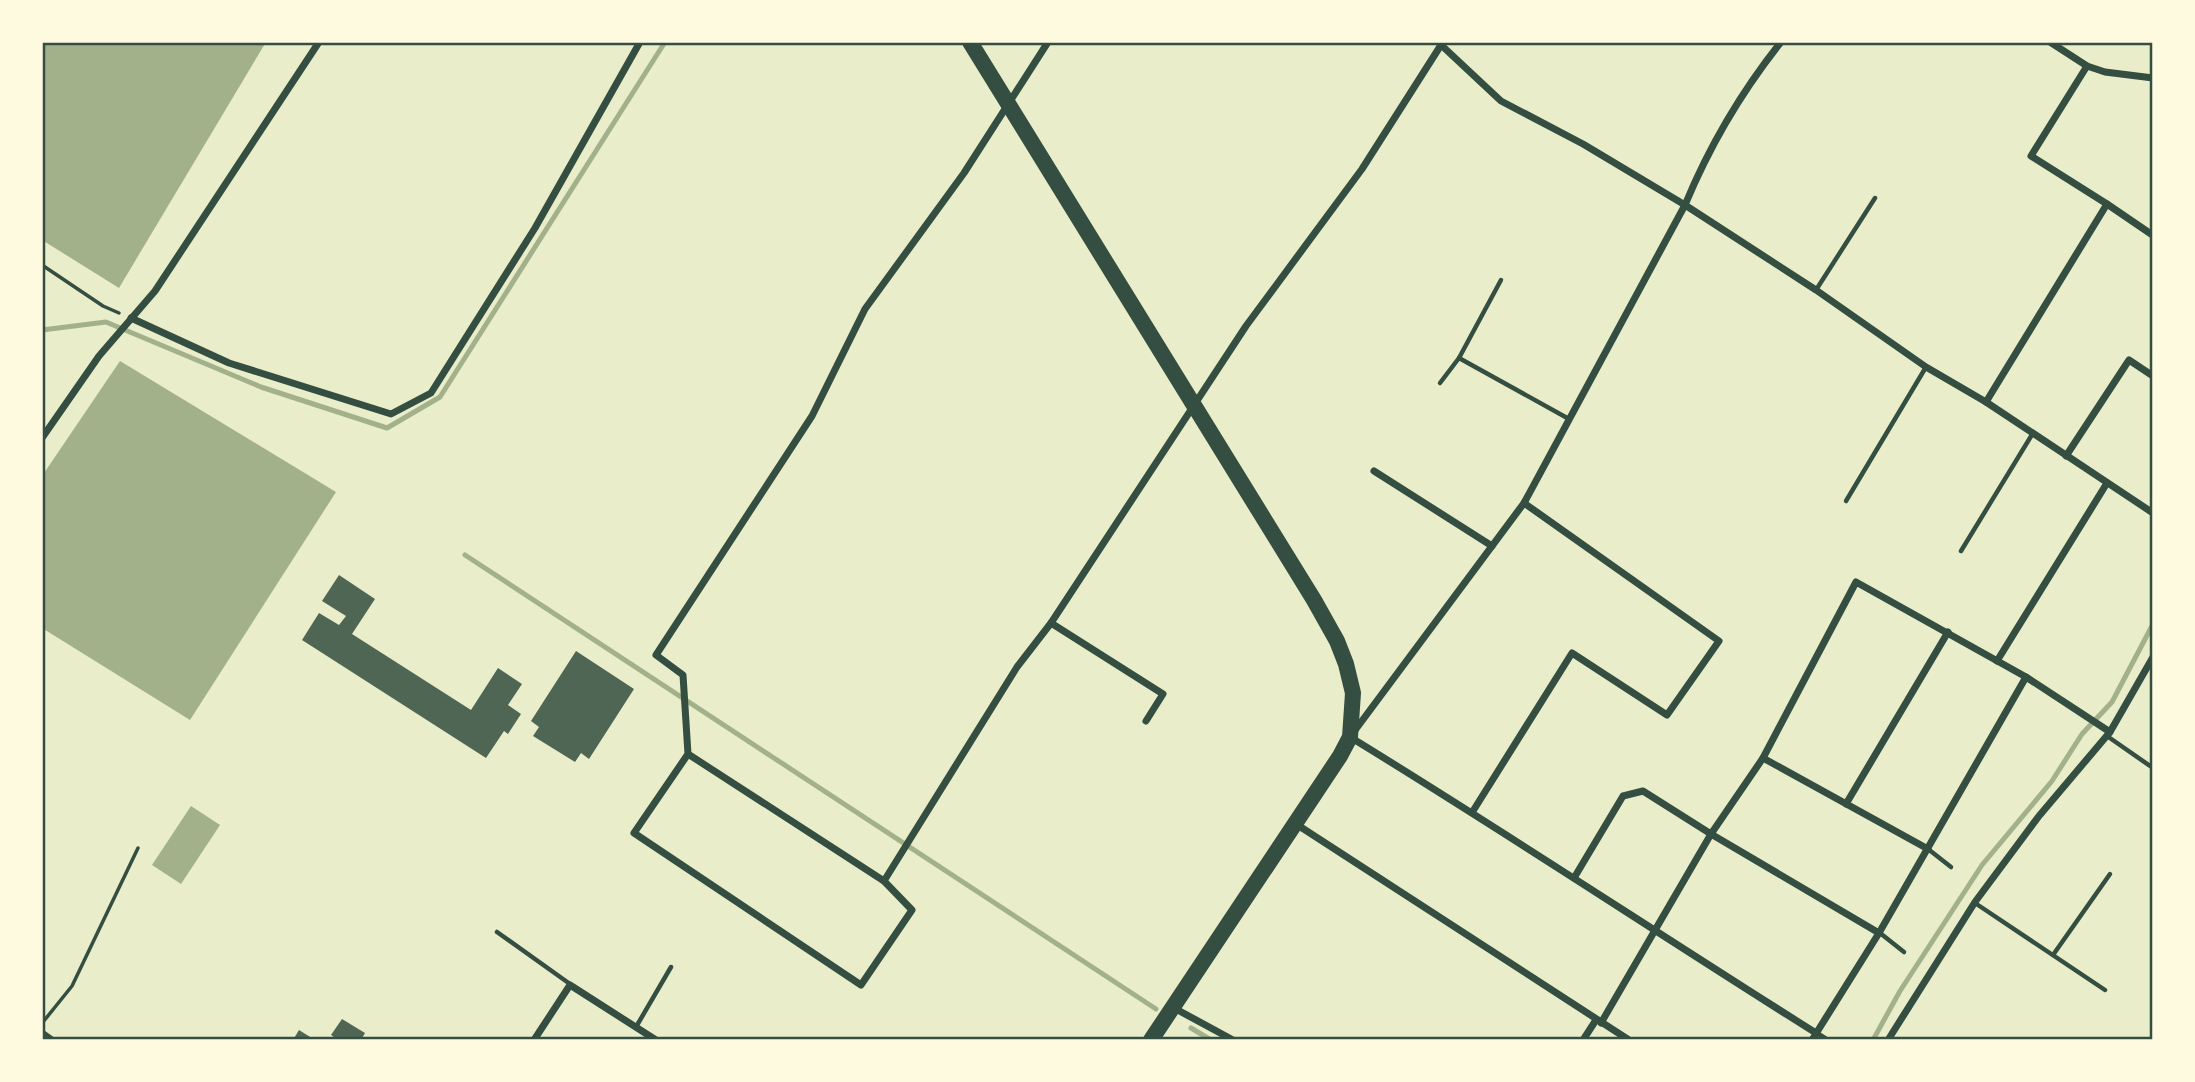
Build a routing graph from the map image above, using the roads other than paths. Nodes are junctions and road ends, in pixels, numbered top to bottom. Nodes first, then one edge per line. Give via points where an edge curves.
1 (319, 42) edge
2 (640, 42) edge
3 (970, 42) edge
4 (1048, 42) edge
5 (1781, 42) edge
6 (2050, 42) edge
7 (1440, 43) edge
8 (2087, 66) junction
9 (2153, 78) edge
10 (1008, 103) junction
11 (1875, 198) dead end
12 (2107, 204) junction
13 (1685, 205) junction
14 (2153, 231) edge
15 (1501, 280) dead end
16 (1816, 290) junction
17 (129, 320) junction
18 (1459, 358) junction
19 (1926, 367) junction
20 (2153, 376) edge
21 (1440, 383) dead end
22 (1986, 402) junction
23 (1194, 405) junction
24 (1569, 419) junction
25 (2033, 433) junction
26 (42, 438) edge
27 (2066, 456) junction
28 (1374, 471) dead end
29 (2107, 483) junction
30 (1846, 501) dead end
31 (1524, 503) junction
32 (2152, 511) edge
33 (1492, 546) junction
34 (1961, 551) dead end
35 (1051, 622) junction
36 (1948, 632) junction
37 (2153, 657) edge
38 (1997, 661) junction
39 (2026, 677) junction
40 (1146, 721) dead end
41 (2109, 734) junction
42 (1350, 737) junction
43 (688, 754) junction
44 (1763, 758) junction
45 (2153, 768) edge
46 (1846, 804) junction
47 (1472, 811) junction
48 (1296, 824) junction
49 (1711, 834) junction
50 (1928, 849) junction
51 (1951, 867) dead end
52 (2110, 874) dead end
53 (1574, 878) junction
54 (884, 881) junction
55 (1975, 902) junction
56 (1654, 931) junction
57 (496, 932) dead end
58 (1880, 933) junction
59 (1904, 952) dead end
60 (2053, 954) junction
61 (671, 967) dead end
62 (570, 985) junction
63 (2105, 990) dead end
64 (1173, 1007) junction
65 (1598, 1021) junction
66 (636, 1027) junction
67 (42, 1033) edge
68 (1814, 1036) edge
69 (52, 1040) edge
70 (534, 1040) edge
71 (656, 1040) edge
72 (1152, 1040) edge
73 (1233, 1040) edge
74 (1583, 1040) edge
75 (1629, 1040) edge
76 (1828, 1040) edge
77 (1888, 1040) edge

1 - 17 street via 155,290
2 - 17 street via 535,228 431,393 391,414 229,363
3 - 10 highway
4 - 10 street
5 - 13 street via 1704,159
6 - 8 street
7 - 13 street via 1501,101
7 - 23 street via 1362,169
8 - 9 street
8 - 12 street via 2031,156
10 - 23 highway
10 - 43 street via 964,173 865,309 812,416 656,655 683,675
11 - 16 lane
12 - 14 street via 2151,234
12 - 22 street
13 - 16 street
13 - 24 street
15 - 18 lane
16 - 19 street
17 - 26 street
18 - 21 lane
18 - 24 lane
19 - 22 street
19 - 30 lane
20 - 27 street via 2129,360
22 - 25 street
23 - 35 street
23 - 42 highway via 1337,641 1353,693
24 - 31 street
25 - 27 street
25 - 34 lane
27 - 29 street
28 - 33 street
29 - 32 street
29 - 38 street
31 - 33 street
31 - 47 street via 1719,641 1667,715 1572,653
33 - 42 street
35 - 40 street via 1163,694
35 - 54 street via 1017,667
36 - 38 street
36 - 44 street via 1856,582
36 - 46 street
37 - 41 street
38 - 39 street
39 - 41 street
39 - 50 street
41 - 45 lane
41 - 55 street via 2039,816
42 - 47 street
42 - 48 highway
43 - 54 street
43 - 54 street via 634,833 861,985 912,910
44 - 46 street
44 - 49 street
46 - 50 street
47 - 53 street
48 - 64 highway
48 - 65 street
49 - 53 street via 1643,791 1623,796
49 - 56 street
49 - 58 street
50 - 51 lane
50 - 58 street
52 - 60 lane
53 - 56 street
55 - 60 lane
55 - 77 street
56 - 65 street
56 - 68 street
57 - 62 lane
58 - 59 lane
58 - 68 street
60 - 63 lane
61 - 66 lane
62 - 66 street
62 - 70 street
64 - 72 highway
64 - 73 street
65 - 74 street
65 - 75 street
66 - 71 street
67 - 69 street
68 - 76 lane

